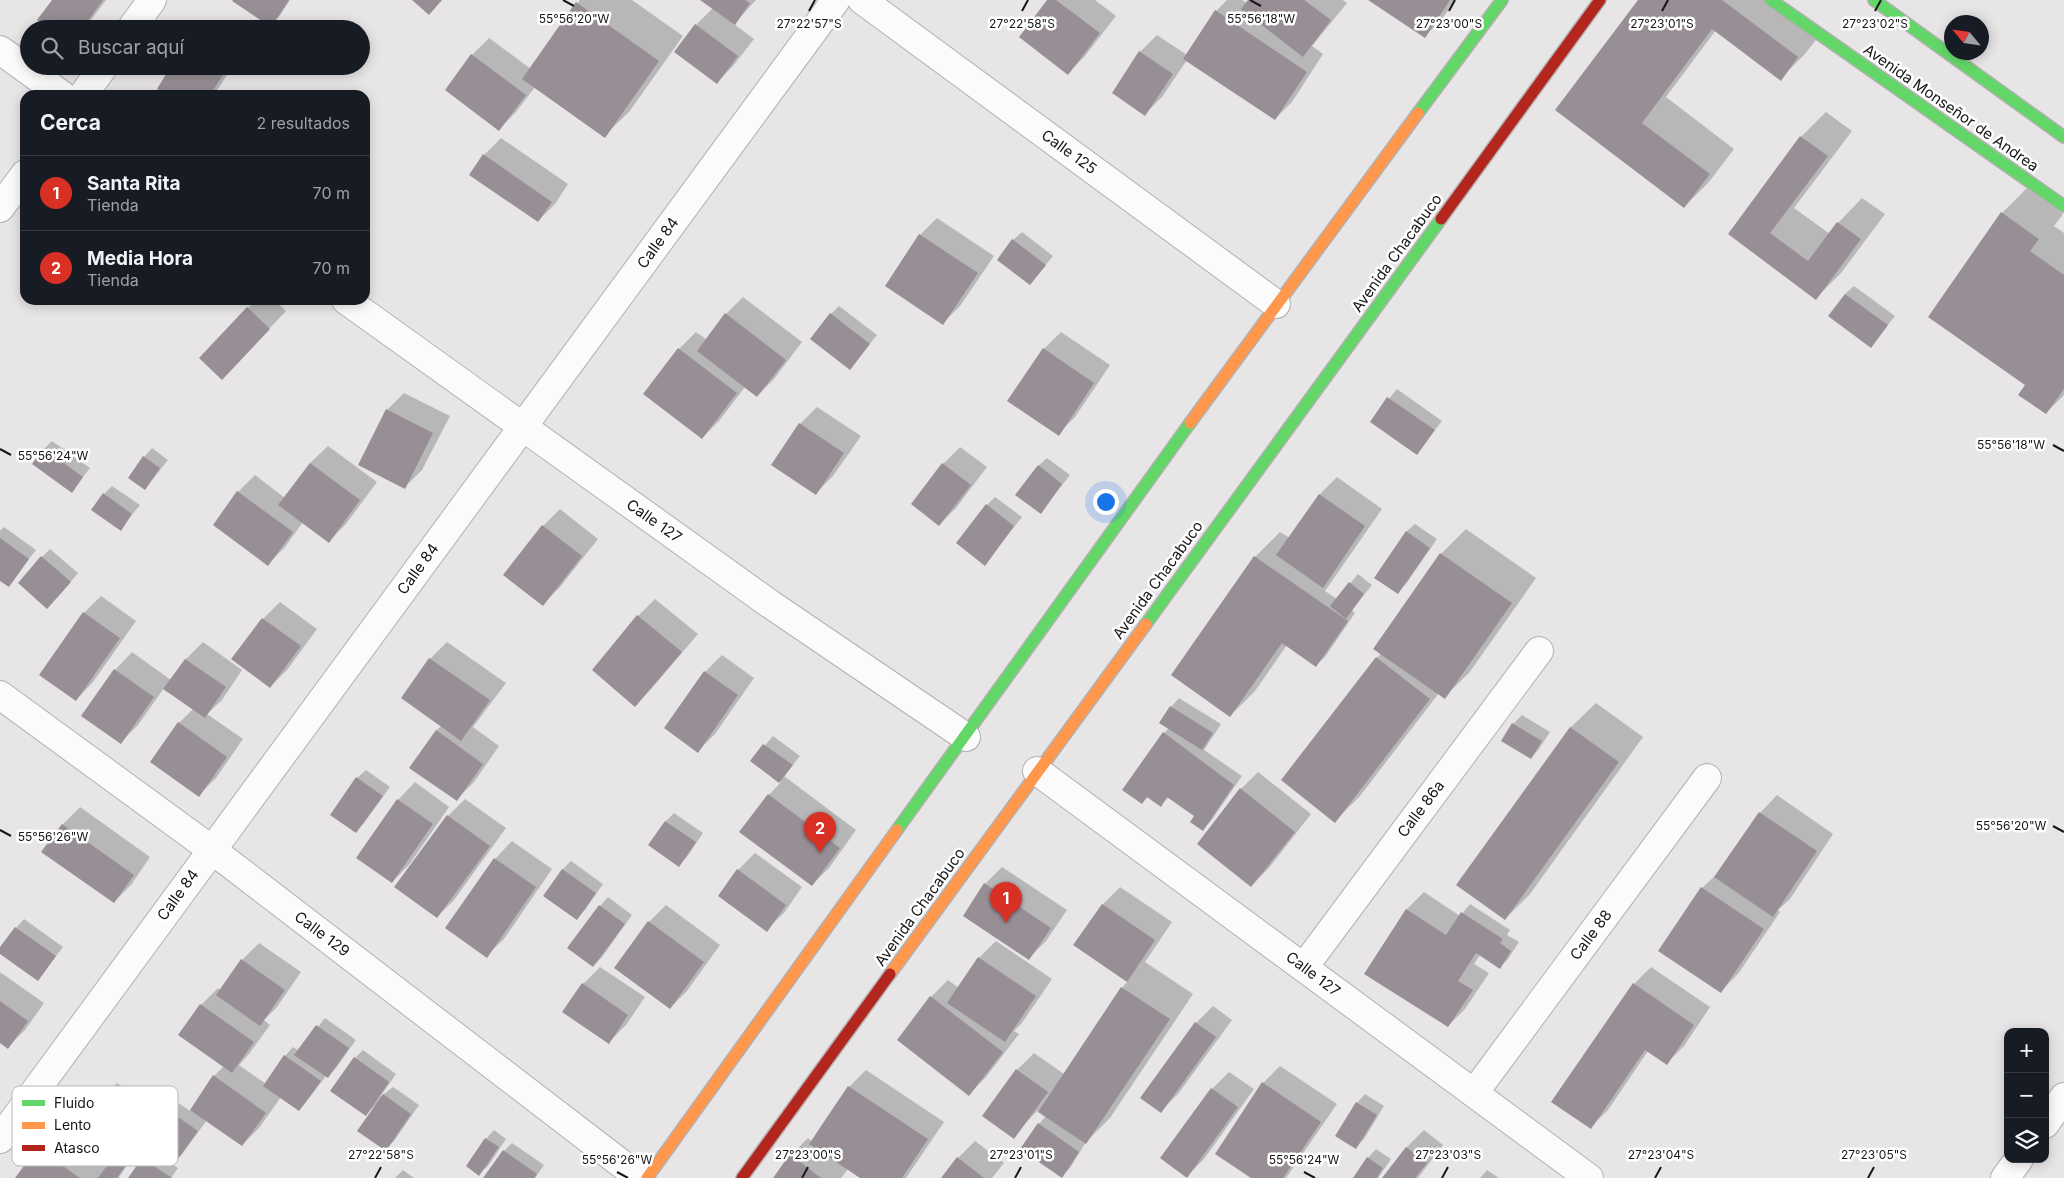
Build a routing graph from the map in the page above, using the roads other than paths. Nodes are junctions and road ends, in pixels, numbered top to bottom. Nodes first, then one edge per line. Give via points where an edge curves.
1 (152, 0) edge
2 (836, 0) edge
3 (862, 0) edge
4 (1502, 0) edge
5 (1600, 0) edge
6 (1771, 0) edge
7 (1874, 0) edge
8 (138, 20) edge
9 (0, 50) edge
10 (20, 65) edge
11 (34, 75) edge
12 (97, 75) edge
13 (55, 90) edge
14 (87, 90) edge
15 (2064, 136) edge
16 (20, 181) edge
17 (2064, 206) edge
18 (0, 208) edge
19 (1276, 304) junction
20 (353, 305) edge
21 (522, 428) junction
22 (1539, 651) dead end
23 (0, 696) edge
24 (966, 737) junction
25 (1037, 771) junction
26 (1708, 778) dead end
27 (212, 850) junction
28 (1304, 966) junction
29 (38, 1086) edge
30 (1474, 1093) junction
31 (2064, 1098) edge
32 (2049, 1119) edge
33 (12, 1122) edge
34 (0, 1138) edge
35 (2016, 1163) edge
36 (640, 1178) edge
37 (647, 1178) edge
38 (742, 1178) edge
39 (1589, 1178) edge
40 (2005, 1178) edge

1 - 8 street
2 - 21 street, Calle 84
3 - 19 street, Calle 125
4 - 19 main road
5 - 25 main road, Avenida Chacabuco
6 - 17 main road, Avenida Monseñor de Andrea
7 - 15 main road
9 - 10 street
11 - 13 street
12 - 14 street
16 - 18 street
19 - 24 main road
20 - 21 street, Calle 127
21 - 24 street, Calle 127 via 770,604
21 - 27 street, Calle 84
22 - 28 street, Calle 86a
23 - 27 street, Calle 129
24 - 37 main road
25 - 28 street, Calle 127
25 - 38 main road, Avenida Chacabuco
26 - 30 street, Calle 88
27 - 29 street, Calle 84
27 - 36 street, Calle 129
28 - 30 street, Calle 127
30 - 39 street, Calle 127
31 - 32 street
33 - 34 street, Calle 84
35 - 40 street

